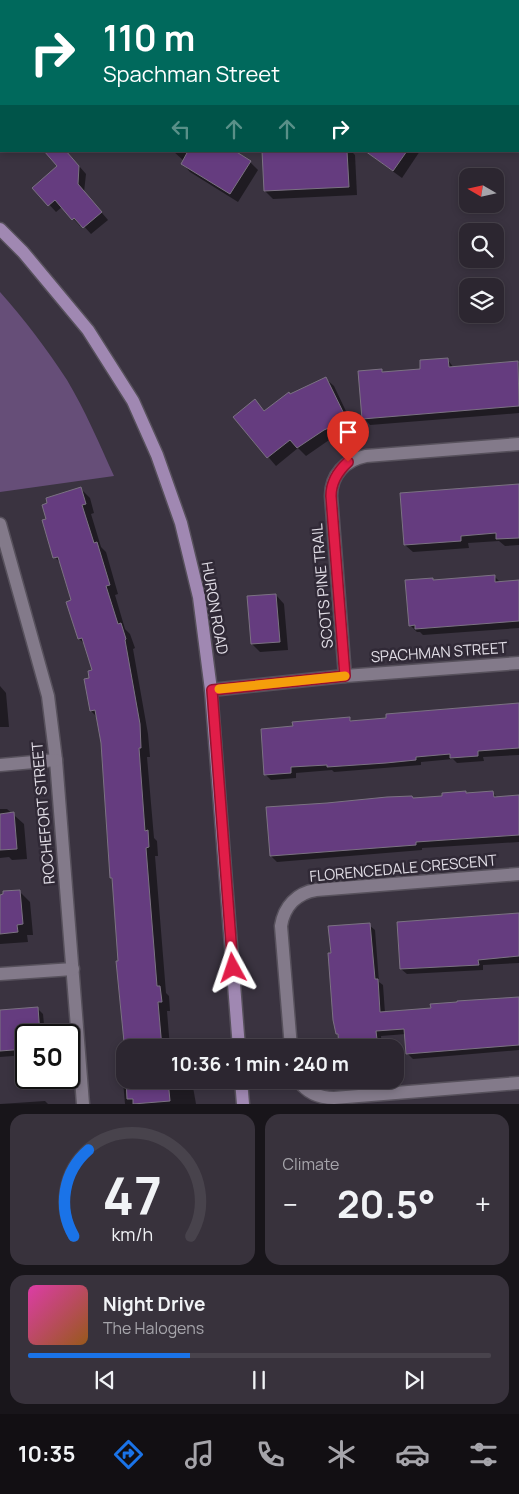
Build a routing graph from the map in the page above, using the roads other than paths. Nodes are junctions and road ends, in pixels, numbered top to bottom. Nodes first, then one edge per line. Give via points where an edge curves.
1 (0, 230) edge
2 (519, 444) edge
3 (0, 524) edge
4 (519, 663) edge
5 (345, 676) junction
6 (212, 690) junction
7 (56, 760) junction
8 (0, 765) edge
9 (519, 874) edge
10 (73, 968) junction
11 (0, 974) edge
12 (238, 1039) edge
13 (290, 1039) edge
14 (519, 1083) edge
15 (242, 1089) edge
16 (306, 1089) edge
17 (83, 1104) edge
18 (243, 1104) edge

1 - 6 main road, HURON ROAD via 24,252 88,330 133,401 157,454 181,523 199,599
2 - 5 street, SCOTS PINE TRAIL via 366,456 348,462 338,472 331,496
3 - 7 street, ROCHEFORT STREET via 48,696
4 - 5 street, SPACHMAN STREET
5 - 6 street, SPACHMAN STREET
6 - 12 main road, HURON ROAD
7 - 8 street
7 - 10 street, ROCHEFORT STREET
9 - 13 street, FLORENCEDALE CRESCENT via 316,890 294,899 284,914 281,926
10 - 11 street
10 - 17 street, ROCHEFORT STREET
14 - 16 street via 334,1098 321,1097
15 - 18 main road

